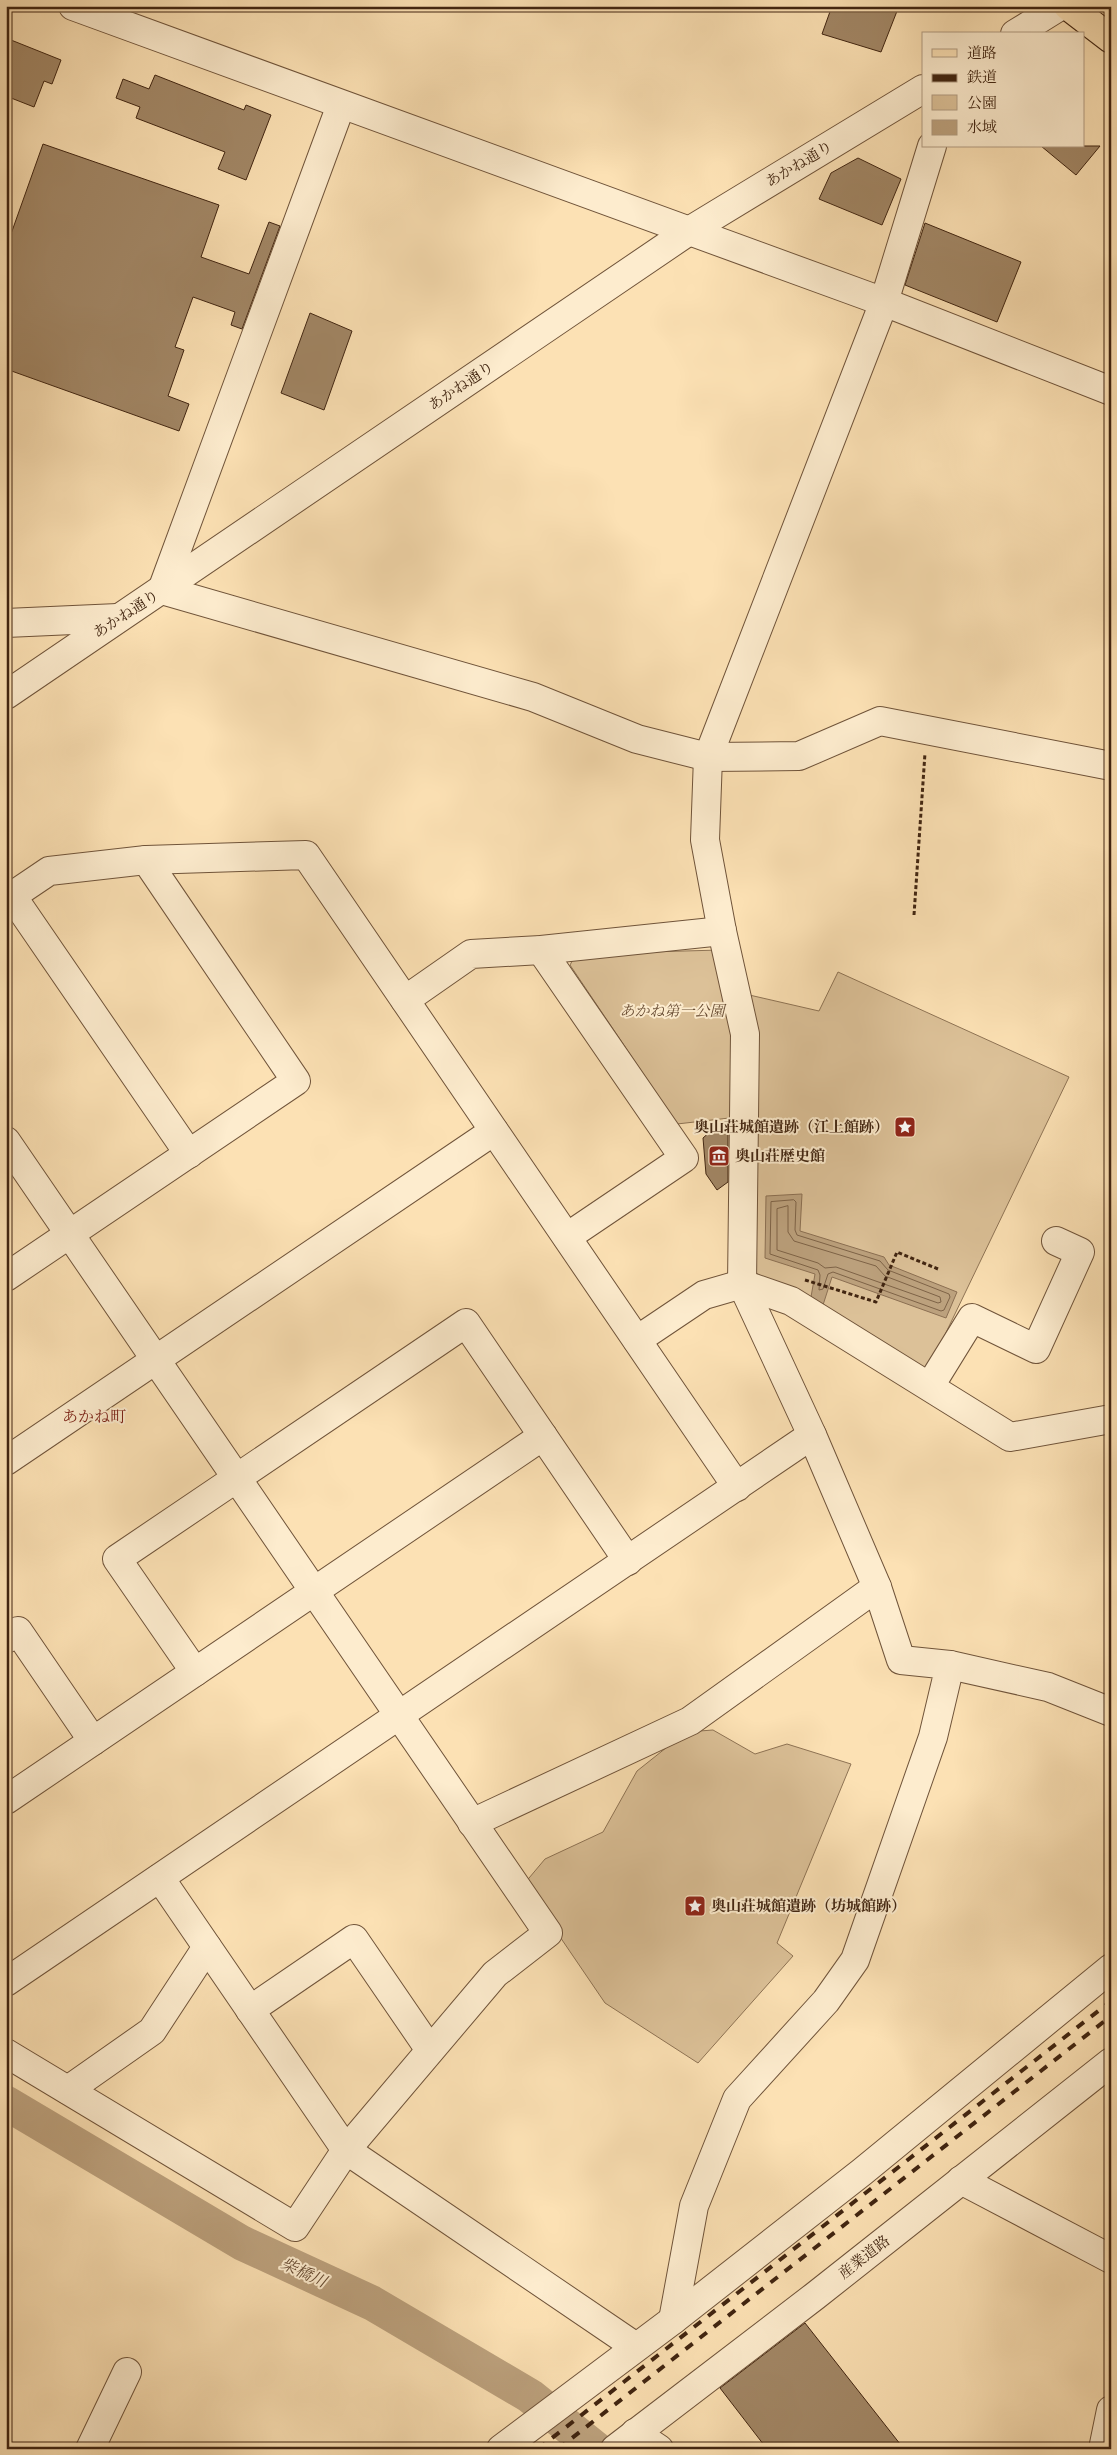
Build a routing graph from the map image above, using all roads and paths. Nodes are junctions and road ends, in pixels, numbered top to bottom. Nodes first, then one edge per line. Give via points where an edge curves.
1 (73, 6) edge
2 (1060, 6) edge
3 (1068, 6) edge
4 (1018, 32) edge
5 (1111, 39) edge
6 (922, 90) edge
7 (341, 105) junction
8 (931, 148) edge
9 (689, 231) junction
10 (884, 302) junction
11 (1111, 391) edge
12 (162, 590) junction
13 (118, 618) junction
14 (6, 623) edge
15 (6, 696) edge
16 (926, 730) junction
17 (708, 757) junction
18 (1111, 766) edge
19 (146, 860) junction
20 (9, 898) edge
21 (914, 915) dead end
22 (722, 931) junction
23 (542, 950) junction
24 (405, 1000) junction
25 (494, 1131) junction
26 (6, 1141) edge
27 (189, 1154) junction
28 (70, 1234) junction
29 (567, 1237) junction
30 (1056, 1241) dead end
31 (938, 1269) dead end
32 (6, 1277) edge
33 (802, 1279) dead end
34 (742, 1284) junction
35 (637, 1340) junction
36 (156, 1360) junction
37 (930, 1386) junction
38 (1111, 1419) edge
39 (543, 1436) junction
40 (812, 1436) junction
41 (6, 1462) edge
42 (237, 1478) junction
43 (737, 1487) junction
44 (628, 1561) junction
45 (877, 1587) junction
46 (314, 1592) junction
47 (6, 1639) edge
48 (950, 1665) junction
49 (195, 1672) junction
50 (1111, 1712) edge
51 (399, 1716) junction
52 (93, 1741) junction
53 (6, 1800) edge
54 (472, 1823) junction
55 (160, 1878) junction
56 (207, 1947) junction
57 (1111, 1968) edge
58 (6, 1982) edge
59 (250, 2010) junction
60 (430, 2050) junction
61 (6, 2053) edge
62 (1111, 2062) edge
63 (68, 2090) junction
64 (346, 2150) junction
65 (961, 2180) junction
66 (1111, 2259) edge
67 (673, 2320) junction
68 (636, 2347) junction
69 (127, 2372) dead end
70 (1111, 2410) edge
71 (625, 2441) edge
72 (90, 2449) edge
73 (502, 2449) edge
74 (659, 2449) edge
75 (1103, 2449) edge

1 - 7 street
2 - 4 street
3 - 5 main road
6 - 9 street, あかね通り
7 - 9 street
7 - 12 street
8 - 10 street
9 - 10 street
9 - 12 street, あかね通り
10 - 11 street
10 - 17 street
12 - 13 street, あかね通り
12 - 17 street via 533,697 637,738
13 - 14 street
13 - 15 street, あかね通り
16 - 17 street via 880,721 799,756
16 - 18 street
16 - 21 path
17 - 22 street via 705,840
19 - 20 street via 49,871
19 - 24 street via 306,855
19 - 27 street via 296,1081
20 - 27 street
22 - 23 street
22 - 34 street via 745,1034
23 - 24 street via 471,954
23 - 29 street via 684,1158
24 - 25 street
25 - 29 street
25 - 36 street
26 - 28 street
27 - 28 street
28 - 32 street
28 - 36 street
29 - 35 street
30 - 37 street via 1080,1252 1036,1348 972,1318
31 - 33 path via 896,1252 876,1302
34 - 35 street via 704,1295
34 - 37 street via 791,1301
34 - 40 street
35 - 43 street
36 - 41 street
36 - 42 street
37 - 38 street via 1010,1437
39 - 42 street via 466,1323
39 - 44 street
39 - 46 street
40 - 43 street
40 - 45 street
42 - 46 street
42 - 49 street via 117,1559
43 - 44 street
44 - 51 street
45 - 48 street via 901,1660
45 - 54 street via 690,1721
46 - 49 street
46 - 51 street
47 - 52 street via 18,1631
48 - 50 street via 1048,1687
48 - 67 street via 933,1738 855,1960 826,2002 737,2099 694,2206
49 - 52 street
51 - 54 street
51 - 55 street
52 - 53 street
54 - 60 street via 548,1934 495,1974
55 - 56 street
55 - 58 street
56 - 59 street
56 - 63 street via 152,2032
57 - 67 street via 862,2172
59 - 60 street via 354,1939
59 - 64 street
60 - 64 street
61 - 63 street
62 - 65 street, 産業道路
63 - 64 street via 295,2226
64 - 68 street
65 - 66 street
65 - 71 street, 産業道路
67 - 68 street
68 - 73 street
69 - 72 street
70 - 75 street
71 - 74 street

